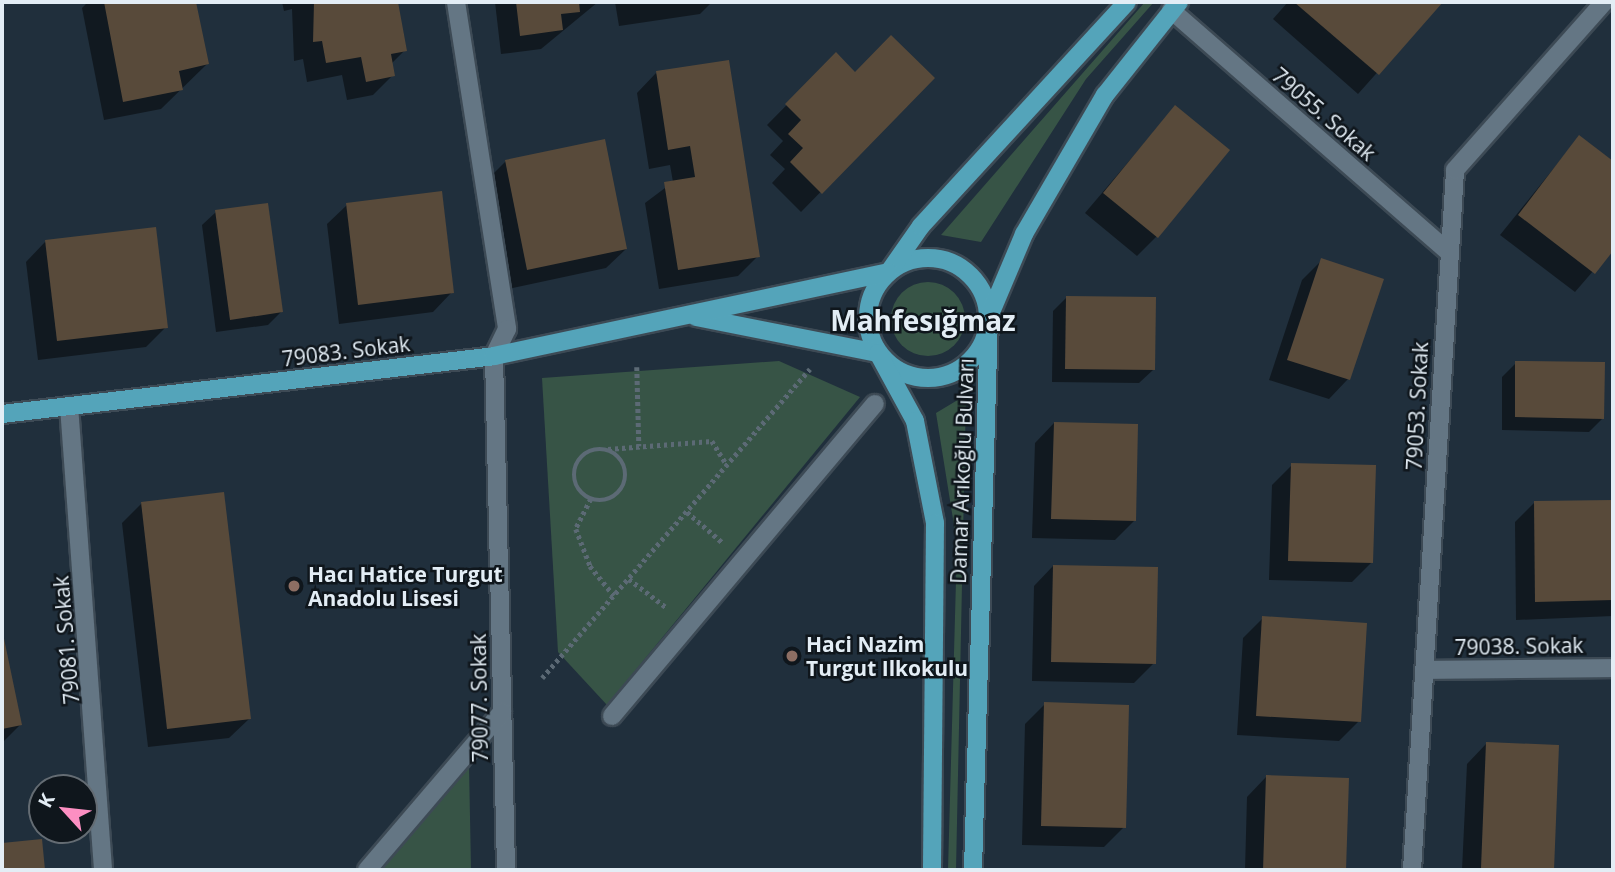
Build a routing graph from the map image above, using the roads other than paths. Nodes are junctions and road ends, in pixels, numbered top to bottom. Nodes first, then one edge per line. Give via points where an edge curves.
1 (456, 2) edge
2 (1127, 2) edge
3 (1604, 2) edge
4 (1175, 6) edge
5 (1448, 251) junction
6 (888, 272) junction
7 (693, 316) junction
8 (989, 317) junction
9 (878, 354) junction
10 (495, 356) junction
11 (875, 404) dead end
12 (69, 407) junction
13 (2, 414) edge
14 (1613, 668) edge
15 (1425, 670) junction
16 (502, 712) junction
17 (612, 716) dead end
18 (103, 870) edge
19 (367, 870) edge
20 (506, 870) edge
21 (932, 870) edge
22 (973, 870) edge
23 (1412, 870) edge

1 - 10 street via 507,329
2 - 6 main road via 921,226
3 - 5 street, 79053. Sokak via 1454,170
4 - 5 street, 79055. Sokak
4 - 8 main road, Damar Arıkoğlu Bulvarı via 1105,94 1024,234
5 - 15 street, 79053. Sokak
6 - 7 main road, 79083. Sokak via 783,291
6 - 8 main road via 905,262 944,260 976,282
6 - 9 main road via 869,302 867,320
7 - 9 main road
7 - 10 main road, 79083. Sokak
8 - 9 main road via 978,352 947,376 909,376
8 - 22 main road, Damar Arıkoğlu Bulvarı
9 - 21 main road, Damar Arıkoğlu Bulvarı via 915,421 935,523
10 - 12 main road, 79083. Sokak
10 - 16 street, 79077. Sokak
11 - 17 street
12 - 13 main road, 79083. Sokak
12 - 18 street, 79081. Sokak
14 - 15 street, 79038. Sokak
15 - 23 street, 79053. Sokak
16 - 19 street
16 - 20 street, 79077. Sokak

